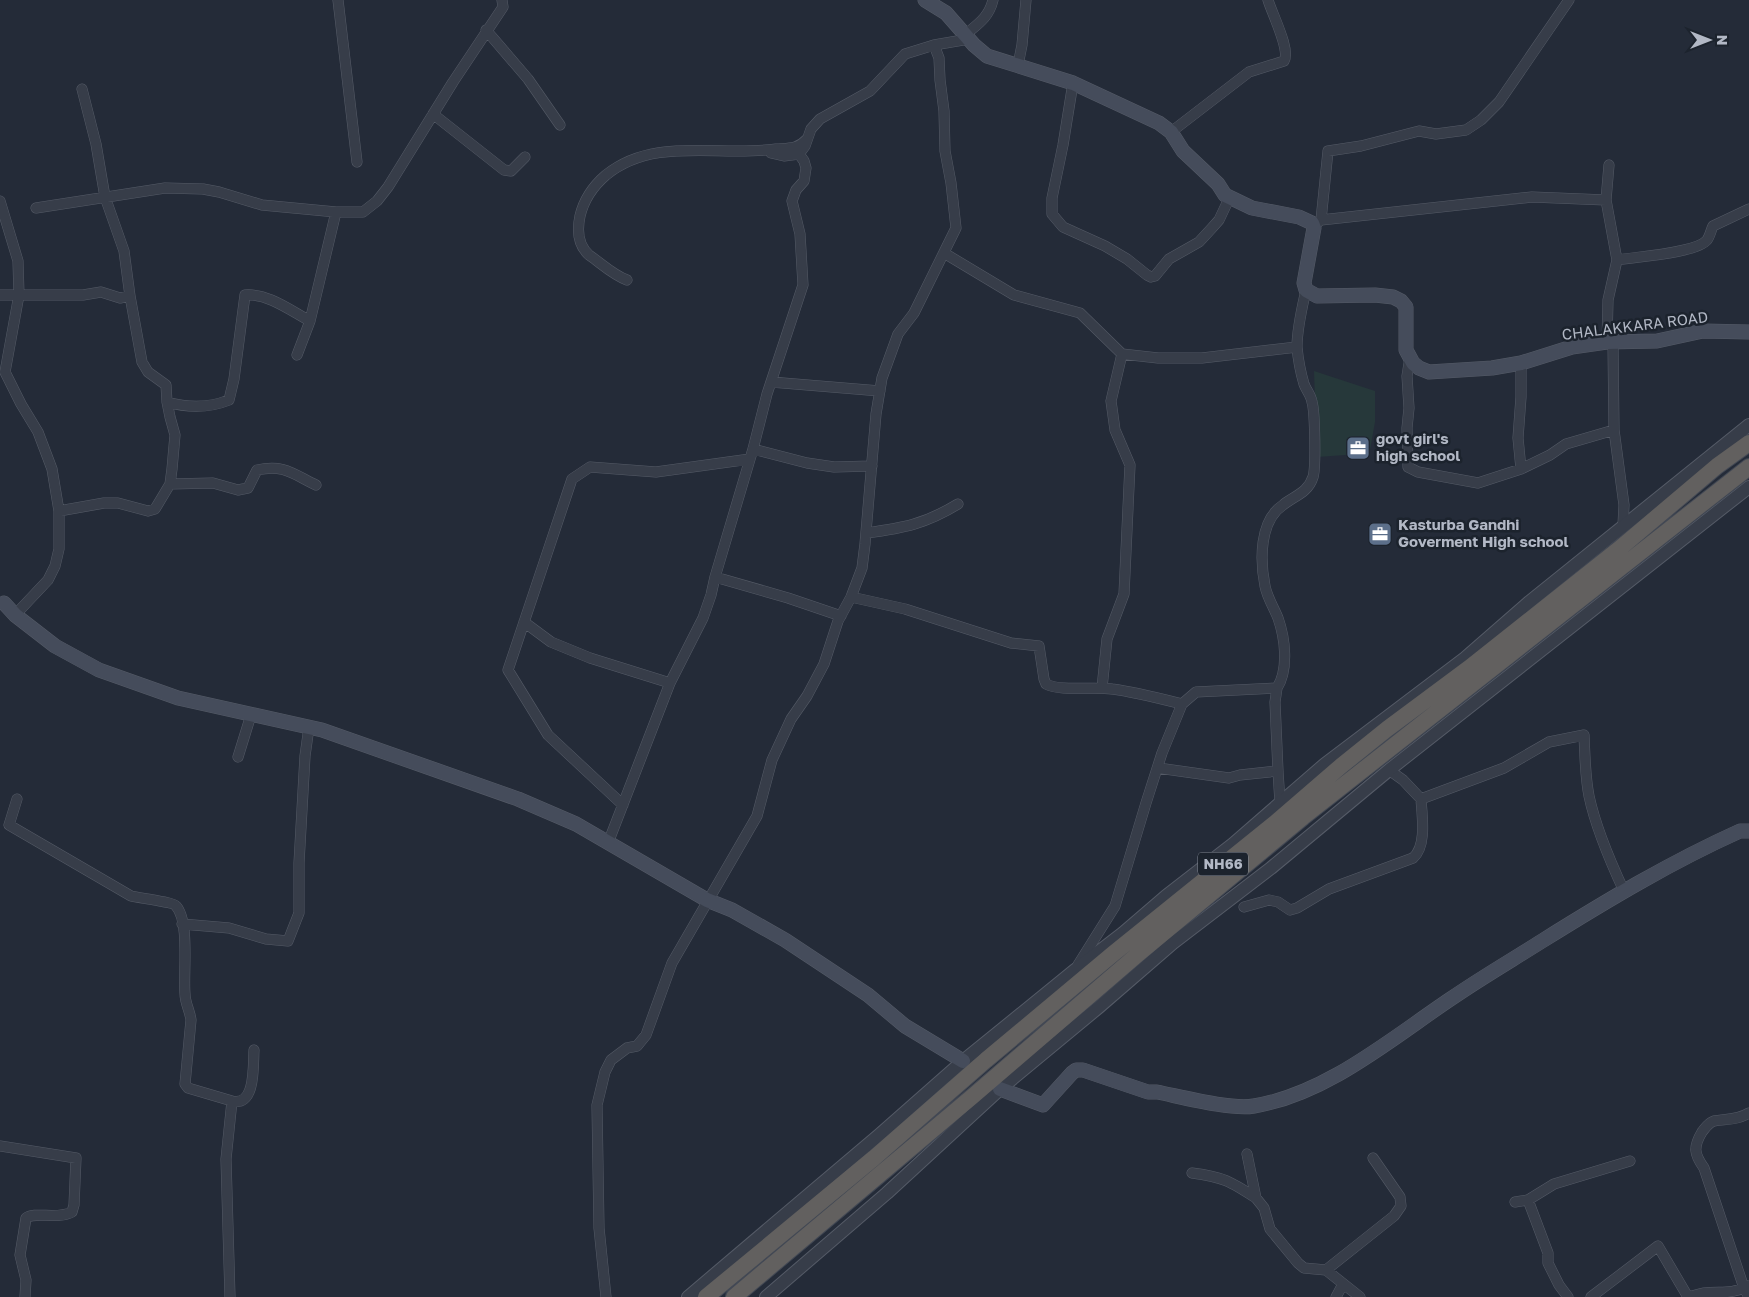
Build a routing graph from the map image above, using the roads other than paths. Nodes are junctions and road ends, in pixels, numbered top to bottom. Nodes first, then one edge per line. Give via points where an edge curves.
1 (338, 0) edge
2 (502, 0) edge
3 (925, 0) edge
4 (993, 0) edge
5 (1026, 0) edge
6 (1268, 0) edge
7 (1569, 0) edge
8 (486, 30) junction
9 (967, 37) junction
10 (934, 45) junction
11 (1018, 65) junction
12 (1073, 83) junction
13 (82, 90) dead end
14 (433, 114) junction
15 (560, 125) dead end
16 (1171, 132) junction
17 (807, 139) junction
18 (762, 151) junction
19 (798, 154) junction
20 (525, 157) dead end
21 (357, 162) dead end
22 (1609, 165) dead end
23 (1225, 195) junction
24 (105, 197) junction
25 (1606, 200) junction
26 (0, 201) edge
27 (36, 208) dead end
28 (1749, 209) edge
29 (336, 212) junction
30 (1318, 223) junction
31 (944, 254) junction
32 (1617, 260) junction
33 (628, 280) dead end
34 (1306, 290) junction
35 (0, 294) edge
36 (19, 295) junction
37 (130, 296) junction
38 (310, 321) junction
39 (1749, 332) edge
40 (1610, 343) junction
41 (1297, 347) junction
42 (1122, 354) junction
43 (297, 355) dead end
44 (1410, 357) junction
45 (0, 358) edge
46 (1521, 363) junction
47 (5, 372) junction
48 (770, 382) junction
49 (880, 391) junction
50 (167, 402) junction
51 (1749, 425) edge
52 (1614, 430) junction
53 (1749, 443) edge
54 (753, 449) junction
55 (750, 459) junction
56 (872, 466) junction
57 (1749, 467) edge
58 (1521, 469) junction
59 (170, 484) junction
60 (316, 485) dead end
61 (1749, 487) edge
62 (958, 504) dead end
63 (59, 511) junction
64 (1623, 526) junction
65 (866, 533) junction
66 (715, 577) junction
67 (851, 597) junction
68 (1, 606) edge
69 (15, 615) junction
70 (841, 616) junction
71 (524, 622) junction
72 (670, 683) junction
73 (1102, 688) junction
74 (1277, 688) junction
75 (1182, 704) junction
76 (251, 715) junction
77 (309, 727) junction
78 (238, 757) dead end
79 (1158, 768) junction
80 (1389, 770) junction
81 (1278, 771) junction
82 (17, 799) dead end
83 (1420, 799) junction
84 (1280, 803) junction
85 (622, 805) junction
86 (4, 823) edge
87 (1749, 831) edge
88 (608, 843) junction
89 (1624, 891) junction
90 (707, 900) junction
91 (1244, 907) dead end
92 (182, 924) junction
93 (1074, 970) junction
94 (254, 1050) dead end
95 (963, 1061) junction
96 (1000, 1089) junction
97 (232, 1101) junction
98 (1749, 1113) edge
99 (0, 1146) edge
100 (1247, 1154) dead end
101 (1373, 1158) dead end
102 (1630, 1161) dead end
103 (1192, 1173) dead end
104 (1256, 1198) junction
105 (1528, 1200) junction
106 (1515, 1202) dead end
107 (1326, 1270) junction
108 (1343, 1284) junction
109 (1747, 1290) edge
110 (25, 1297) edge
111 (230, 1297) edge
112 (606, 1297) edge
113 (688, 1297) edge
114 (706, 1297) edge
115 (734, 1297) edge
116 (766, 1297) edge
117 (1336, 1297) edge
118 (1360, 1297) edge
119 (1568, 1297) edge
120 (1591, 1297) edge
121 (1688, 1297) edge

1 - 21 street
2 - 8 street via 503,7
3 - 9 main road via 946,13
4 - 9 street via 986,18
5 - 11 street
6 - 16 street via 1287,58 1249,72
7 - 30 street via 1499,102 1466,130 1436,134 1419,131 1328,151
8 - 14 street
8 - 15 street via 528,79
9 - 10 street
9 - 11 main road via 987,56
10 - 17 street via 905,54 870,91 820,119
10 - 31 street via 939,58 944,151 956,228
11 - 12 main road
12 - 16 main road via 1159,123
12 - 23 street via 1052,198 1052,214 1063,228 1105,246 1151,277 1156,276 1169,259 1199,242 1219,220 1227,203
13 - 24 street
14 - 20 street via 504,170 511,171
14 - 29 street via 378,201 363,212
16 - 23 main road via 1183,151 1218,184
17 - 18 street via 793,148
17 - 19 street
18 - 19 street via 784,156
18 - 33 street via 655,152 637,156 619,165 589,192 582,209 579,239 585,252 616,276
19 - 48 street via 806,168 804,181 792,201 800,234 803,285
22 - 25 street
23 - 30 main road via 1252,208
24 - 27 street
24 - 29 street via 165,188 203,189 262,205
24 - 37 street via 124,250
25 - 30 street via 1532,197
25 - 32 street
26 - 36 street via 18,260
28 - 32 street via 1713,226 1707,241 1695,247 1659,256
29 - 38 street
30 - 34 main road via 1304,283
31 - 42 street via 1014,295 1080,313
31 - 49 street via 914,313 898,334
32 - 40 street via 1608,300
34 - 41 street
34 - 44 main road via 1317,296 1375,295 1401,301 1406,307 1406,350
35 - 36 street
36 - 37 street via 101,292 120,298
36 - 47 street
37 - 50 street via 142,362 148,372 166,385
38 - 43 street
38 - 50 street via 274,301 245,296 229,400 193,406
39 - 40 main road, CHALAKKARA ROAD via 1703,331 1657,341
40 - 46 main road, CHALAKKARA ROAD via 1572,347
40 - 52 street
41 - 42 street via 1202,358
41 - 74 street via 1304,383 1312,402 1315,463 1313,478 1306,489 1282,505 1265,529 1265,587 1278,620 1285,659 1285,671
42 - 73 street via 1111,401 1116,430 1130,465 1124,594 1107,638
44 - 46 main road, CHALAKKARA ROAD via 1419,368 1429,372
44 - 58 street via 1407,376 1408,467 1418,472 1478,483
45 - 47 street
46 - 58 street via 1518,438
47 - 63 street via 38,432 52,469
48 - 49 street
48 - 54 street
49 - 56 street
50 - 59 street via 176,435
51 - 64 street
52 - 58 street via 1566,444
52 - 64 street via 1624,505
53 - 114 highway, NH66 via 1349,760 1106,959
54 - 55 street
54 - 56 street via 834,467
55 - 66 street
55 - 71 street via 656,472 590,467 572,479
56 - 65 street
57 - 115 highway, NH66 via 1303,817
59 - 60 street via 213,482 238,490 248,488 257,470 270,468 284,469
59 - 63 street via 152,511 104,503
61 - 80 street
62 - 65 street via 919,524
63 - 69 street via 59,549 55,566 48,580
64 - 84 street via 1465,658 1325,764
65 - 67 street via 862,568
66 - 70 street
66 - 72 street via 703,618
67 - 70 street
67 - 73 street via 905,609 1011,643 1039,646 1046,684 1052,687
68 - 69 main road
69 - 76 main road via 56,646 99,670 178,698
70 - 90 street via 824,664 791,719 772,760 756,816
71 - 72 street via 551,642 574,652
71 - 85 street via 508,670 548,734
72 - 85 street
73 - 75 street
74 - 75 street via 1196,692
74 - 81 street
75 - 79 street
76 - 77 main road
76 - 78 street
77 - 88 main road via 518,799 576,824
77 - 92 street via 299,913 288,941 266,939 229,928
79 - 81 street via 1229,778
79 - 93 street via 1116,906
80 - 83 street
80 - 96 street via 1174,943
81 - 84 street
82 - 86 street
83 - 89 street via 1504,768 1549,742 1584,734 1589,797 1608,857
83 - 91 street via 1422,839 1418,854 1413,858 1329,889 1297,908 1290,910 1269,900
84 - 93 street
85 - 88 street
86 - 92 street via 132,896 169,902 176,906
87 - 89 main road via 1740,831 1715,842
88 - 90 main road
89 - 96 main road via 1453,997 1348,1070 1278,1101 1252,1107 1228,1105 1148,1092 1083,1070 1072,1073 1043,1105
90 - 95 main road via 732,910 785,940 868,995 904,1026
90 - 112 street via 672,963 646,1035 637,1046 627,1048 611,1060 605,1072 597,1105 599,1228
92 - 97 street via 184,996 191,1020 185,1084 188,1088
93 - 95 street
94 - 97 street via 251,1090 240,1101
95 - 113 street
96 - 116 street
97 - 111 street via 226,1159
98 - 109 street via 1706,1125 1695,1146
99 - 110 street via 76,1158 72,1212 66,1216 32,1215 26,1218 20,1255 26,1280
100 - 104 street
101 - 107 street via 1400,1197 1402,1206
102 - 105 street via 1554,1184
103 - 104 street via 1233,1182
104 - 107 street via 1264,1208 1270,1229 1298,1263 1308,1270
105 - 106 street
105 - 119 street via 1548,1253 1548,1263
107 - 108 street
108 - 117 street
108 - 118 street
109 - 121 street
120 - 121 street via 1658,1246

